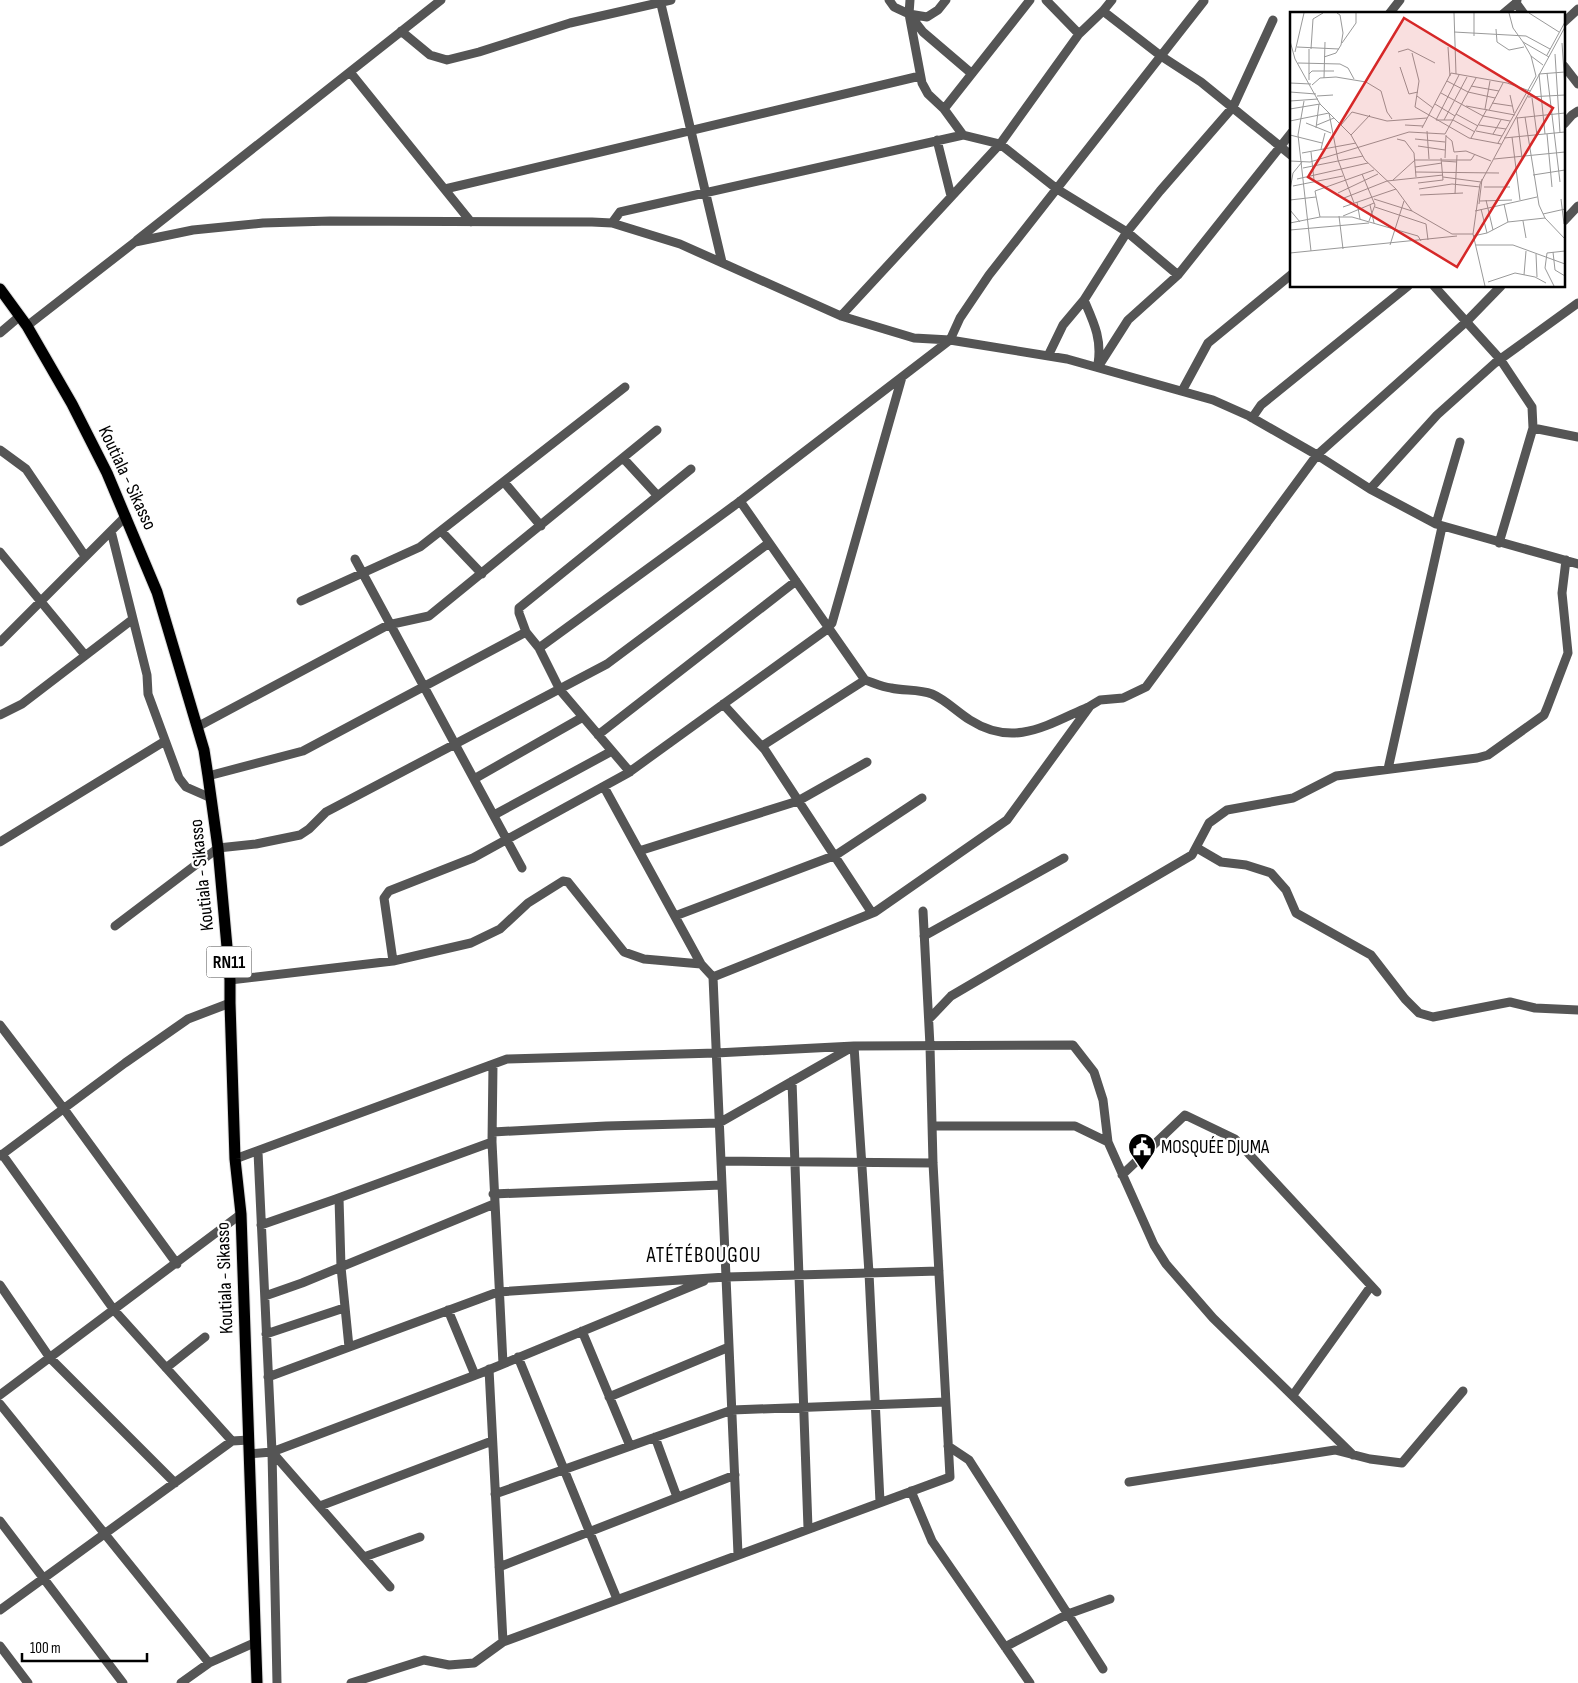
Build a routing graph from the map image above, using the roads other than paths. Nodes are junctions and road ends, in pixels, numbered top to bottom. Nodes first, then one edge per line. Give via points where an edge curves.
1 (441, 0) edge
2 (671, 0) edge
3 (889, 0) edge
4 (910, 0) edge
5 (946, 0) edge
6 (1030, 0) edge
7 (1046, 0) edge
8 (1112, 0) edge
9 (1400, 0) edge
10 (660, 1) edge
11 (1204, 1) dead end
12 (1516, 1) edge
13 (1578, 9) edge
14 (1103, 11) junction
15 (1390, 12) edge
16 (1505, 12) edge
17 (1523, 12) edge
18 (909, 14) junction
19 (1273, 20) dead end
20 (1566, 20) edge
21 (401, 31) junction
22 (1080, 34) junction
23 (1161, 56) junction
24 (1566, 69) edge
25 (350, 72) junction
26 (971, 73) junction
27 (920, 76) junction
28 (1578, 84) edge
29 (1233, 107) junction
30 (944, 109) junction
31 (1578, 111) edge
32 (1566, 122) edge
33 (691, 131) junction
34 (963, 134) junction
35 (1290, 134) edge
36 (937, 140) junction
37 (1000, 144) junction
38 (1280, 146) junction
39 (1290, 154) edge
40 (445, 189) junction
41 (1057, 189) junction
42 (705, 192) junction
43 (951, 196) junction
44 (1578, 206) edge
45 (1566, 219) edge
46 (471, 222) junction
47 (612, 223) junction
48 (1127, 232) junction
49 (135, 242) junction
50 (722, 262) junction
51 (1178, 275) junction
52 (1290, 276) edge
53 (1406, 288) edge
54 (1436, 288) edge
55 (1499, 288) edge
56 (0, 289) edge
57 (1084, 300) junction
58 (1578, 303) edge
59 (20, 316) junction
60 (841, 316) junction
61 (1466, 322) junction
62 (27, 326) junction
63 (0, 333) edge
64 (950, 340) junction
65 (1048, 356) junction
66 (1500, 359) junction
67 (1098, 367) junction
68 (902, 377) junction
69 (625, 387) dead end
70 (1182, 392) junction
71 (1252, 418) junction
72 (1533, 428) junction
73 (657, 430) dead end
74 (1578, 437) edge
75 (1460, 442) dead end
76 (0, 450) edge
77 (1317, 455) junction
78 (623, 458) junction
79 (691, 468) dead end
80 (504, 482) junction
81 (1370, 489) junction
82 (657, 495) junction
83 (740, 501) junction
84 (126, 516) junction
85 (1439, 525) junction
86 (541, 526) junction
87 (111, 531) junction
88 (441, 531) junction
89 (769, 543) junction
90 (1499, 543) junction
91 (0, 552) edge
92 (86, 556) junction
93 (355, 559) dead end
94 (1566, 560) junction
95 (1578, 564) edge
96 (363, 573) junction
97 (482, 574) junction
98 (796, 581) junction
99 (41, 601) junction
100 (302, 601) dead end
101 (133, 619) junction
102 (391, 625) junction
103 (828, 628) junction
104 (526, 632) junction
105 (0, 642) edge
106 (539, 648) junction
107 (85, 656) junction
108 (865, 680) junction
109 (424, 686) junction
110 (560, 690) junction
111 (723, 704) junction
112 (1090, 706) junction
113 (0, 715) edge
114 (583, 718) junction
115 (197, 727) junction
116 (598, 735) junction
117 (165, 740) junction
118 (456, 745) junction
119 (762, 746) junction
120 (612, 751) junction
121 (868, 762) dead end
122 (1388, 769) junction
123 (630, 772) junction
124 (208, 776) junction
125 (474, 779) junction
126 (604, 787) junction
127 (212, 798) junction
128 (922, 798) dead end
129 (798, 801) junction
130 (494, 815) junction
131 (507, 839) junction
132 (0, 842) edge
133 (218, 848) junction
134 (1197, 848) junction
135 (639, 851) junction
136 (834, 856) junction
137 (1064, 858) dead end
138 (522, 868) dead end
139 (923, 910) dead end
140 (872, 913) junction
141 (675, 916) junction
142 (115, 926) dead end
143 (924, 936) junction
144 (393, 961) junction
145 (701, 964) junction
146 (713, 977) junction
147 (230, 980) junction
148 (230, 1003) junction
149 (1578, 1010) edge
150 (929, 1018) junction
151 (0, 1026) edge
152 (854, 1046) junction
153 (930, 1046) junction
154 (716, 1052) junction
155 (493, 1065) junction
156 (792, 1081) junction
157 (64, 1109) junction
158 (719, 1123) junction
159 (932, 1126) junction
160 (493, 1132) junction
161 (492, 1142) junction
162 (1108, 1142) junction
163 (258, 1152) junction
164 (1, 1155) edge
165 (235, 1160) junction
166 (721, 1161) junction
167 (796, 1162) junction
168 (861, 1162) junction
169 (933, 1163) junction
170 (1122, 1175) junction
171 (721, 1185) junction
172 (494, 1194) junction
173 (339, 1198) junction
174 (494, 1204) junction
175 (241, 1214) junction
176 (261, 1225) junction
177 (176, 1264) junction
178 (341, 1267) junction
179 (939, 1271) junction
180 (869, 1273) junction
181 (800, 1275) junction
182 (726, 1277) junction
183 (710, 1278) junction
184 (0, 1285) edge
185 (498, 1292) junction
186 (264, 1296) junction
187 (344, 1308) junction
188 (114, 1310) junction
189 (448, 1310) junction
190 (582, 1331) junction
191 (266, 1334) junction
192 (205, 1337) dead end
193 (349, 1347) junction
194 (729, 1347) junction
195 (518, 1357) junction
196 (50, 1358) junction
197 (503, 1364) junction
198 (166, 1368) junction
199 (489, 1369) junction
200 (475, 1375) junction
201 (268, 1377) junction
202 (1463, 1391) dead end
203 (0, 1395) edge
204 (1293, 1395) junction
205 (609, 1397) junction
206 (946, 1402) junction
207 (0, 1404) edge
208 (875, 1404) junction
209 (804, 1407) junction
210 (732, 1410) junction
211 (655, 1437) junction
212 (249, 1440) junction
213 (232, 1441) junction
214 (492, 1441) junction
215 (630, 1446) junction
216 (948, 1446) junction
217 (272, 1452) junction
218 (249, 1454) junction
219 (1353, 1455) junction
220 (564, 1470) junction
221 (735, 1474) junction
222 (1129, 1482) dead end
223 (175, 1483) junction
224 (911, 1491) junction
225 (495, 1494) junction
226 (678, 1497) junction
227 (880, 1502) junction
228 (320, 1506) junction
229 (0, 1521) edge
230 (808, 1528) junction
231 (105, 1532) junction
232 (589, 1532) junction
233 (420, 1537) dead end
234 (738, 1554) junction
235 (364, 1557) junction
236 (499, 1567) junction
237 (44, 1578) junction
238 (390, 1587) dead end
239 (1110, 1599) dead end
240 (617, 1600) junction
241 (0, 1610) edge
242 (1068, 1614) junction
243 (256, 1642) junction
244 (502, 1642) junction
245 (0, 1646) edge
246 (1005, 1647) junction
247 (209, 1662) junction
248 (1103, 1669) dead end
249 (28, 1683) edge
250 (123, 1683) edge
251 (181, 1683) edge
252 (257, 1683) edge
253 (278, 1683) edge
254 (351, 1683) edge
255 (1030, 1683) edge

1 - 21 street
2 - 10 street
3 - 18 street via 894,7
4 - 18 street
5 - 18 street via 927,18
6 - 26 street
7 - 22 street
8 - 14 street
9 - 15 street
10 - 21 street via 570,23 447,60 430,55
10 - 33 street
11 - 23 street
12 - 16 street
12 - 17 street
13 - 20 street
14 - 22 street
14 - 23 street
18 - 26 street via 924,32
18 - 27 street
19 - 29 street
21 - 25 street
22 - 37 street
23 - 29 street
23 - 41 street
24 - 28 street
25 - 40 street
25 - 49 street
26 - 30 street
27 - 30 street via 928,94
27 - 33 street
29 - 38 street
29 - 48 street
30 - 34 street
31 - 32 street
33 - 40 street
33 - 42 street
34 - 36 street
34 - 37 street
35 - 38 street
36 - 42 street
36 - 43 street
37 - 41 street
37 - 43 street
38 - 39 street
38 - 51 street
40 - 46 street
41 - 48 street
41 - 64 street via 989,275 960,318
42 - 47 street via 620,212
42 - 50 street
43 - 60 street
44 - 45 street
46 - 47 street
46 - 49 street via 263,223 193,230
47 - 50 street via 680,244
48 - 51 street
48 - 57 street
49 - 62 street
50 - 60 street
51 - 67 street via 1128,320
52 - 70 street via 1208,343
53 - 71 street via 1261,405
54 - 61 street
55 - 61 street
56 - 59 main road, Koutiala - Sikasso / RN11
57 - 65 street via 1063,325
57 - 67 street via 1101,349
58 - 66 street
59 - 62 main road, Koutiala - Sikasso / RN11
59 - 63 street
60 - 64 street via 914,338
61 - 66 street
61 - 77 street
62 - 84 main road, Koutiala - Sikasso / RN11 via 72,404
64 - 65 street
64 - 68 street
65 - 67 street
66 - 72 street via 1532,407
66 - 81 street via 1437,415
67 - 70 street
68 - 83 street
68 - 103 street
69 - 80 street
70 - 71 street via 1213,400
71 - 77 street
72 - 74 street
72 - 90 street
73 - 78 street
75 - 85 street
76 - 92 street via 26,468
77 - 81 street
77 - 112 street via 1146,687 1123,698 1100,700
78 - 82 street
78 - 86 street
79 - 82 street
80 - 86 street
80 - 88 street
81 - 85 street
82 - 104 street via 519,608
83 - 89 street
83 - 106 street
84 - 87 street
84 - 115 main road, Koutiala - Sikasso / RN11 via 157,592
85 - 90 street
85 - 122 street
86 - 97 street
87 - 92 street
87 - 101 street
88 - 96 street via 420,547
88 - 97 street
89 - 98 street
89 - 110 street via 607,664
90 - 94 street
91 - 99 street
92 - 99 street
93 - 96 street
94 - 95 street
94 - 122 street via 1562,593 1568,653 1544,715 1488,755
96 - 100 street
96 - 102 street
97 - 102 street via 430,616
98 - 103 street
98 - 116 street
99 - 105 street
99 - 107 street
101 - 107 street
101 - 117 street via 147,675 148,694
102 - 109 street
102 - 115 street
103 - 108 street
103 - 111 street
104 - 106 street
104 - 109 street
106 - 110 street
107 - 113 street via 22,704
108 - 112 street via 934,695 970,720 998,732 1040,729
108 - 119 street
109 - 118 street
109 - 124 street via 303,751
110 - 114 street
110 - 118 street
111 - 119 street
111 - 123 street
112 - 140 street via 1008,820
114 - 116 street
114 - 125 street
115 - 124 main road, Koutiala - Sikasso / RN11
116 - 120 street
117 - 127 street via 178,778 186,787
117 - 132 street
118 - 125 street
118 - 133 street via 326,812 300,835
119 - 129 street
120 - 123 street
120 - 130 street
121 - 129 street
122 - 134 street via 1336,776 1293,798 1227,810 1209,823
123 - 126 street
124 - 127 main road, Koutiala - Sikasso / RN11
125 - 130 street
126 - 131 street
126 - 135 street
127 - 133 main road, Koutiala - Sikasso / RN11
128 - 136 street
129 - 135 street
129 - 136 street
130 - 131 street
131 - 138 street
131 - 144 street via 473,858 389,891 384,898
133 - 142 street
133 - 147 main road, Koutiala - Sikasso / RN11
134 - 149 street via 1221,862 1271,873 1286,890 1296,913 1371,955 1419,1013 1433,1017 1510,1002 1535,1008
134 - 150 street via 1192,855 951,996
135 - 141 street
136 - 140 street
136 - 141 street
137 - 143 street
139 - 143 street
140 - 146 street
141 - 145 street
143 - 150 street
144 - 145 street via 470,943 500,929 528,903 564,881 624,952 644,959
144 - 147 street
145 - 146 street
146 - 154 street
147 - 148 main road, Koutiala - Sikasso / RN11
148 - 157 street via 188,1019
148 - 165 main road, Koutiala - Sikasso / RN11
150 - 153 street
151 - 157 street
152 - 153 street
152 - 154 street
152 - 156 street
152 - 168 street
153 - 159 street
153 - 162 street via 1073,1045 1094,1072 1103,1100
154 - 155 street via 507,1059
154 - 158 street
155 - 160 street
155 - 163 street
156 - 158 street
156 - 167 street
157 - 164 street
157 - 177 street
158 - 160 street
158 - 166 street
159 - 162 street via 1075,1126
159 - 169 street
160 - 161 street
161 - 172 street
161 - 173 street
162 - 170 street
163 - 165 street
163 - 176 street
164 - 188 street
165 - 175 main road, Koutiala - Sikasso / RN11
166 - 167 street
166 - 171 street
167 - 168 street
167 - 181 street
168 - 169 street
168 - 180 street
169 - 179 street
170 - 204 street via 1166,1264 1213,1318
170 - 204 street via 1185,1115 1236,1139 1374,1289
171 - 172 street
171 - 182 street
172 - 174 street
173 - 176 street
173 - 178 street
174 - 178 street
174 - 185 street
175 - 177 street
175 - 212 main road, Koutiala - Sikasso / RN11
176 - 186 street
177 - 188 street
178 - 186 street
178 - 187 street
179 - 180 street
179 - 206 street
180 - 181 street
180 - 208 street
181 - 182 street
181 - 209 street
182 - 183 street
182 - 194 street
183 - 185 street
183 - 190 street
184 - 196 street
185 - 189 street
185 - 197 street
186 - 191 street
187 - 191 street
187 - 193 street
188 - 196 street
188 - 198 street
189 - 193 street
189 - 200 street
190 - 195 street
190 - 205 street
191 - 201 street
192 - 198 street
193 - 201 street
194 - 205 street
194 - 210 street
195 - 197 street
195 - 220 street
196 - 203 street
196 - 223 street
197 - 199 street
198 - 213 street
199 - 200 street
199 - 214 street
200 - 217 street
201 - 217 street
202 - 219 street via 1402,1463
204 - 219 street
205 - 215 street
206 - 208 street
206 - 216 street
207 - 231 street
208 - 209 street
208 - 227 street
209 - 210 street
209 - 230 street
210 - 211 street
210 - 221 street
211 - 215 street
211 - 226 street
212 - 213 street
212 - 218 main road, Koutiala - Sikasso / RN11
213 - 223 street
214 - 225 street
214 - 228 street
215 - 220 street
216 - 224 street via 950,1477
216 - 242 street via 969,1460
217 - 218 street
217 - 228 street
217 - 253 street
218 - 243 main road, Koutiala - Sikasso / RN11
219 - 222 street via 1336,1450
220 - 225 street
220 - 232 street
221 - 226 street
221 - 234 street
223 - 231 street
224 - 227 street
224 - 246 street via 932,1541
225 - 236 street
226 - 232 street
227 - 230 street
228 - 235 street
229 - 237 street
230 - 234 street
231 - 237 street
231 - 247 street
232 - 236 street
232 - 240 street
233 - 235 street
234 - 240 street
235 - 238 street
236 - 244 street
237 - 241 street
237 - 250 street
239 - 242 street
240 - 244 street
242 - 246 street
242 - 248 street
243 - 247 street
243 - 252 main road, Koutiala - Sikasso / RN11
244 - 254 street via 474,1663 449,1665 424,1660
245 - 249 street
246 - 255 street
247 - 251 street

